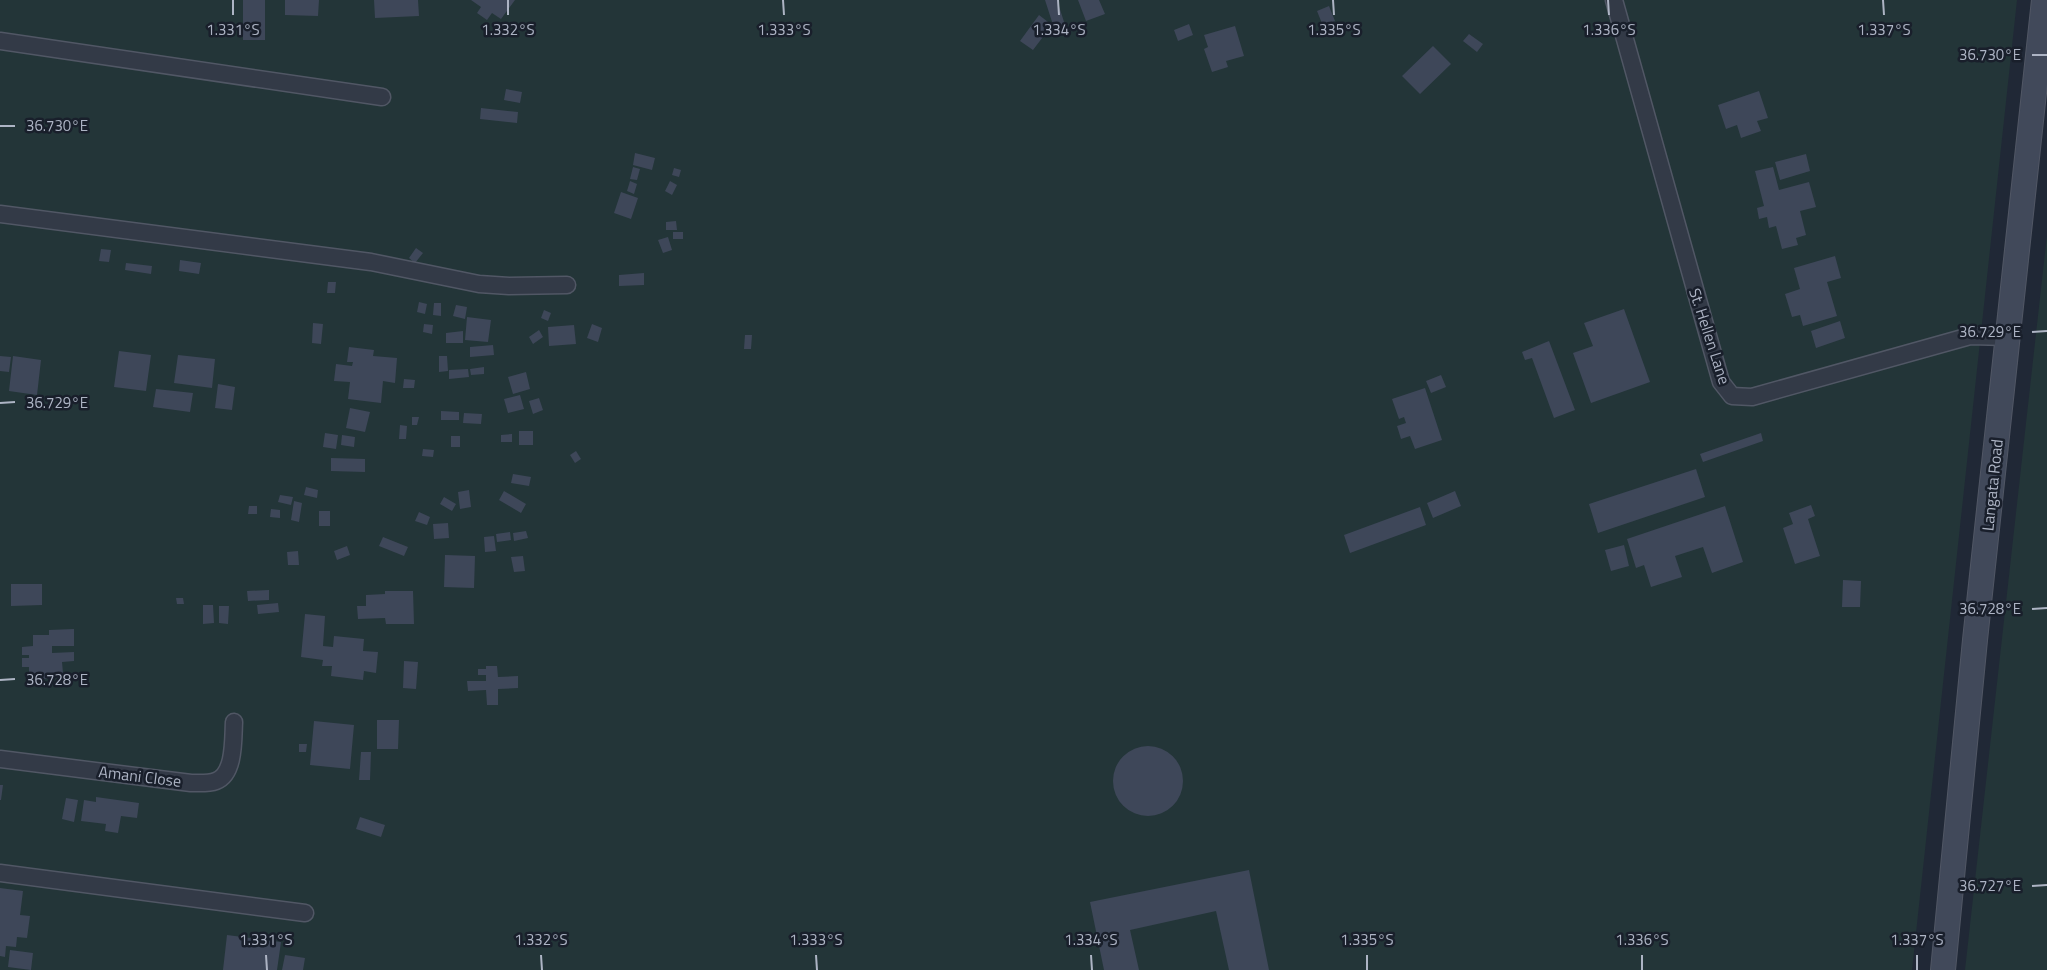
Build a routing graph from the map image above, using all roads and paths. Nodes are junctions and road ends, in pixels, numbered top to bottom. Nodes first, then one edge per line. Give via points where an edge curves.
1 (1614, 0) edge
2 (2044, 0) edge
3 (0, 41) edge
4 (381, 97) dead end
5 (0, 214) edge
6 (567, 285) dead end
7 (2008, 337) junction
8 (234, 722) dead end
9 (0, 759) edge
10 (0, 873) edge
11 (305, 913) dead end
12 (1943, 970) edge

1 - 7 street, St. Hellen Lane via 1721,382 1732,396 1752,397 1970,336
2 - 7 main road, Langata Road
3 - 4 street
5 - 6 street via 371,262 479,284
7 - 12 main road, Langata Road
8 - 9 street, Amani Close via 230,762 217,781 191,783
10 - 11 street

